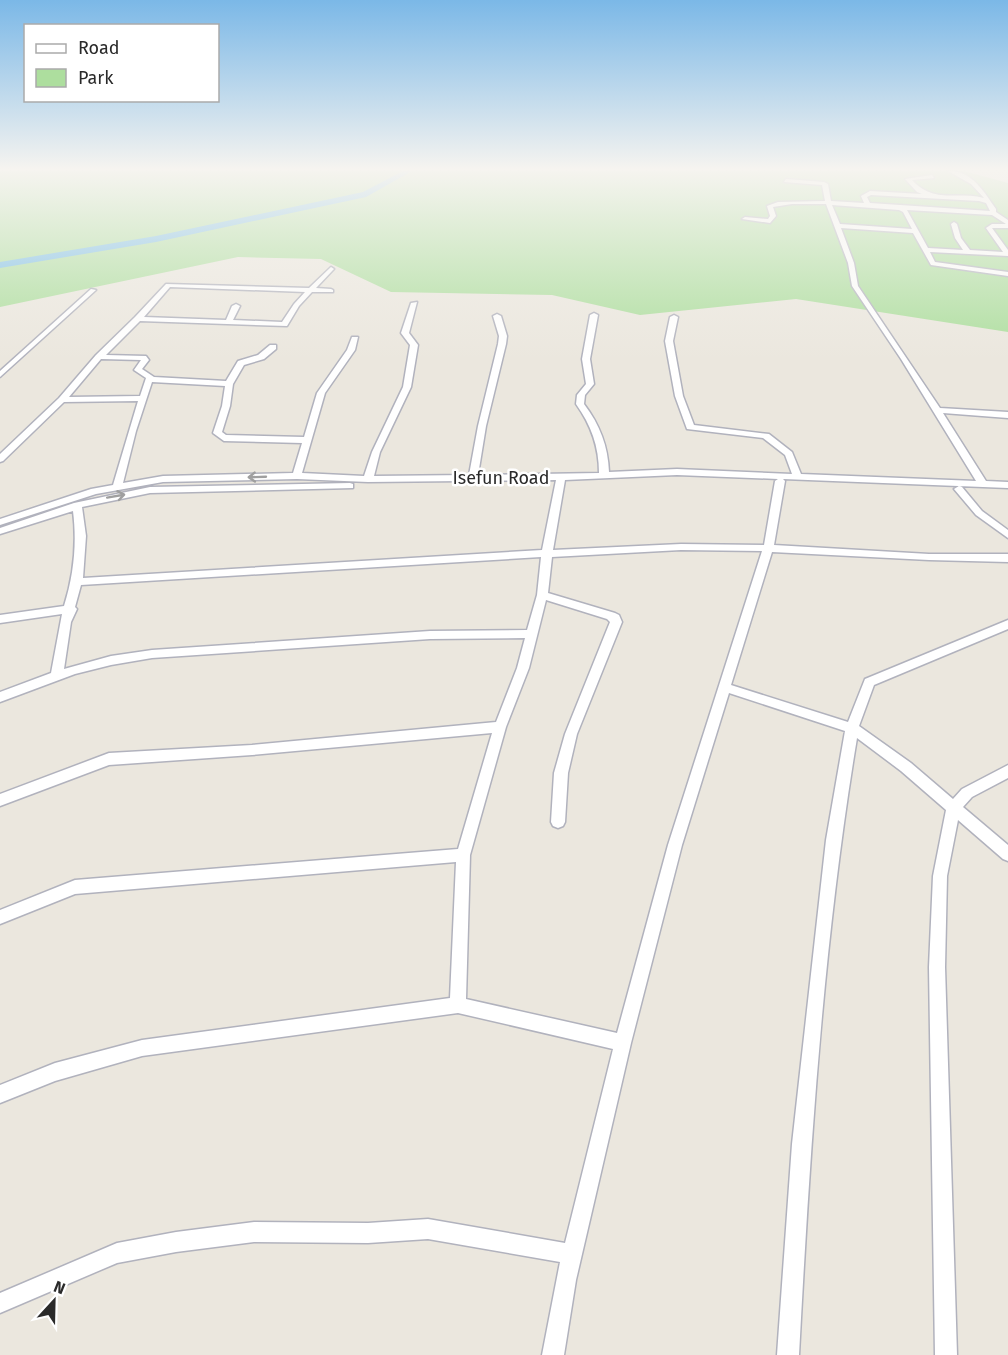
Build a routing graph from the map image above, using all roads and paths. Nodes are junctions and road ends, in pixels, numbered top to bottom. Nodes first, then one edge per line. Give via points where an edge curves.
1 (840, 234) edge
2 (916, 234) edge
3 (957, 234) edge
4 (995, 234) edge
5 (998, 240) junction
6 (1008, 240) edge
7 (926, 250) junction
8 (967, 251) junction
9 (1008, 253) edge
10 (331, 269) dead end
11 (1007, 273) edge
12 (93, 290) dead end
13 (310, 290) junction
14 (331, 291) dead end
15 (415, 303) dead end
16 (236, 306) dead end
17 (594, 315) dead end
18 (497, 316) dead end
19 (674, 317) dead end
20 (138, 319) junction
21 (229, 321) junction
22 (355, 339) dead end
23 (273, 347) dead end
24 (99, 357) junction
25 (0, 375) edge
26 (149, 379) junction
27 (229, 384) junction
28 (143, 398) junction
29 (62, 400) junction
30 (936, 410) junction
31 (1008, 415) edge
32 (308, 440) junction
33 (0, 459) edge
34 (604, 475) junction
35 (297, 476) junction
36 (797, 476) junction
37 (473, 478) junction
38 (368, 479) junction
39 (560, 480) junction
40 (780, 481) junction
41 (983, 484) junction
42 (118, 485) junction
43 (1008, 485) edge
44 (959, 489) junction
45 (1008, 492) edge
46 (77, 505) junction
47 (0, 522) edge
48 (0, 531) edge
49 (1008, 534) edge
50 (768, 548) junction
51 (547, 553) junction
52 (1008, 558) edge
53 (77, 582) junction
54 (542, 595) junction
55 (71, 609) junction
56 (0, 620) edge
57 (1008, 624) edge
58 (532, 634) junction
59 (57, 674) junction
60 (724, 687) junction
61 (0, 697) edge
62 (500, 727) junction
63 (852, 728) junction
64 (1008, 771) edge
65 (0, 800) edge
66 (953, 809) junction
67 (558, 822) dead end
68 (1008, 854) edge
69 (463, 855) junction
70 (0, 917) edge
71 (458, 1005) junction
72 (623, 1043) junction
73 (0, 1094) edge
74 (572, 1254) junction
75 (0, 1303) edge
76 (553, 1355) edge
77 (788, 1355) edge
78 (946, 1355) edge

1 - 30 street via 855,286
2 - 7 street
3 - 8 street
4 - 5 street
5 - 6 street
5 - 9 street
7 - 8 street
7 - 11 street via 937,266
8 - 9 street
10 - 13 street
12 - 25 street
13 - 14 street
13 - 20 street via 168,285
13 - 21 street via 284,324
15 - 38 street via 405,333 414,345 408,387 376,452
16 - 21 street
17 - 34 street via 586,359 590,384 581,395 580,404 596,427 605,455
18 - 37 street via 503,336
19 - 36 street via 669,341 679,396 690,427 766,436 789,454
20 - 21 street
20 - 24 street
22 - 32 street via 321,393
23 - 27 street via 261,357 241,363
24 - 26 street via 143,358 138,370
24 - 29 street
26 - 27 street
26 - 28 street
27 - 32 street via 217,433 221,437
28 - 29 street
28 - 42 street
29 - 33 street
30 - 31 street
30 - 41 street
32 - 35 street
34 - 36 street, Isefun Road via 677,472
34 - 39 street, Isefun Road
35 - 38 street, Isefun Road
35 -> 42 street, Isefun Road via 163,479
36 - 41 street, Isefun Road
37 - 38 street, Isefun Road
37 - 39 street, Isefun Road
39 - 40 street, Isefun Road
46 -> 39 street, Isefun Road via 150,490 187,488
39 - 51 street
40 - 44 street, Isefun Road
40 - 50 street
41 - 43 street, Isefun Road
42 - 47 street, Isefun Road
44 - 45 street, Isefun Road
44 - 49 street via 979,513
46 - 48 street, Isefun Road
46 - 53 street via 81,536
50 - 51 street
50 - 52 street
50 - 60 street
51 - 53 street
51 - 54 street
53 - 55 street
54 - 58 street
54 - 67 street via 611,616 616,622 571,734 561,773
55 - 56 street
55 - 59 street
57 - 63 street via 869,682
58 - 59 street via 430,635 152,654 110,659
58 - 62 street
59 - 61 street
60 - 63 street
60 - 72 street via 675,845
62 - 65 street via 109,759
62 - 69 street
63 - 66 street via 906,767
63 - 77 street via 833,840 806,1086
64 - 66 street via 967,793
66 - 68 street
66 - 78 street via 940,876 937,967
69 - 70 street via 75,887
69 - 71 street
71 - 72 street
71 - 73 street via 142,1048 55,1072
72 - 74 street
74 - 75 street via 428,1228 368,1233 254,1232 117,1253
74 - 76 street

